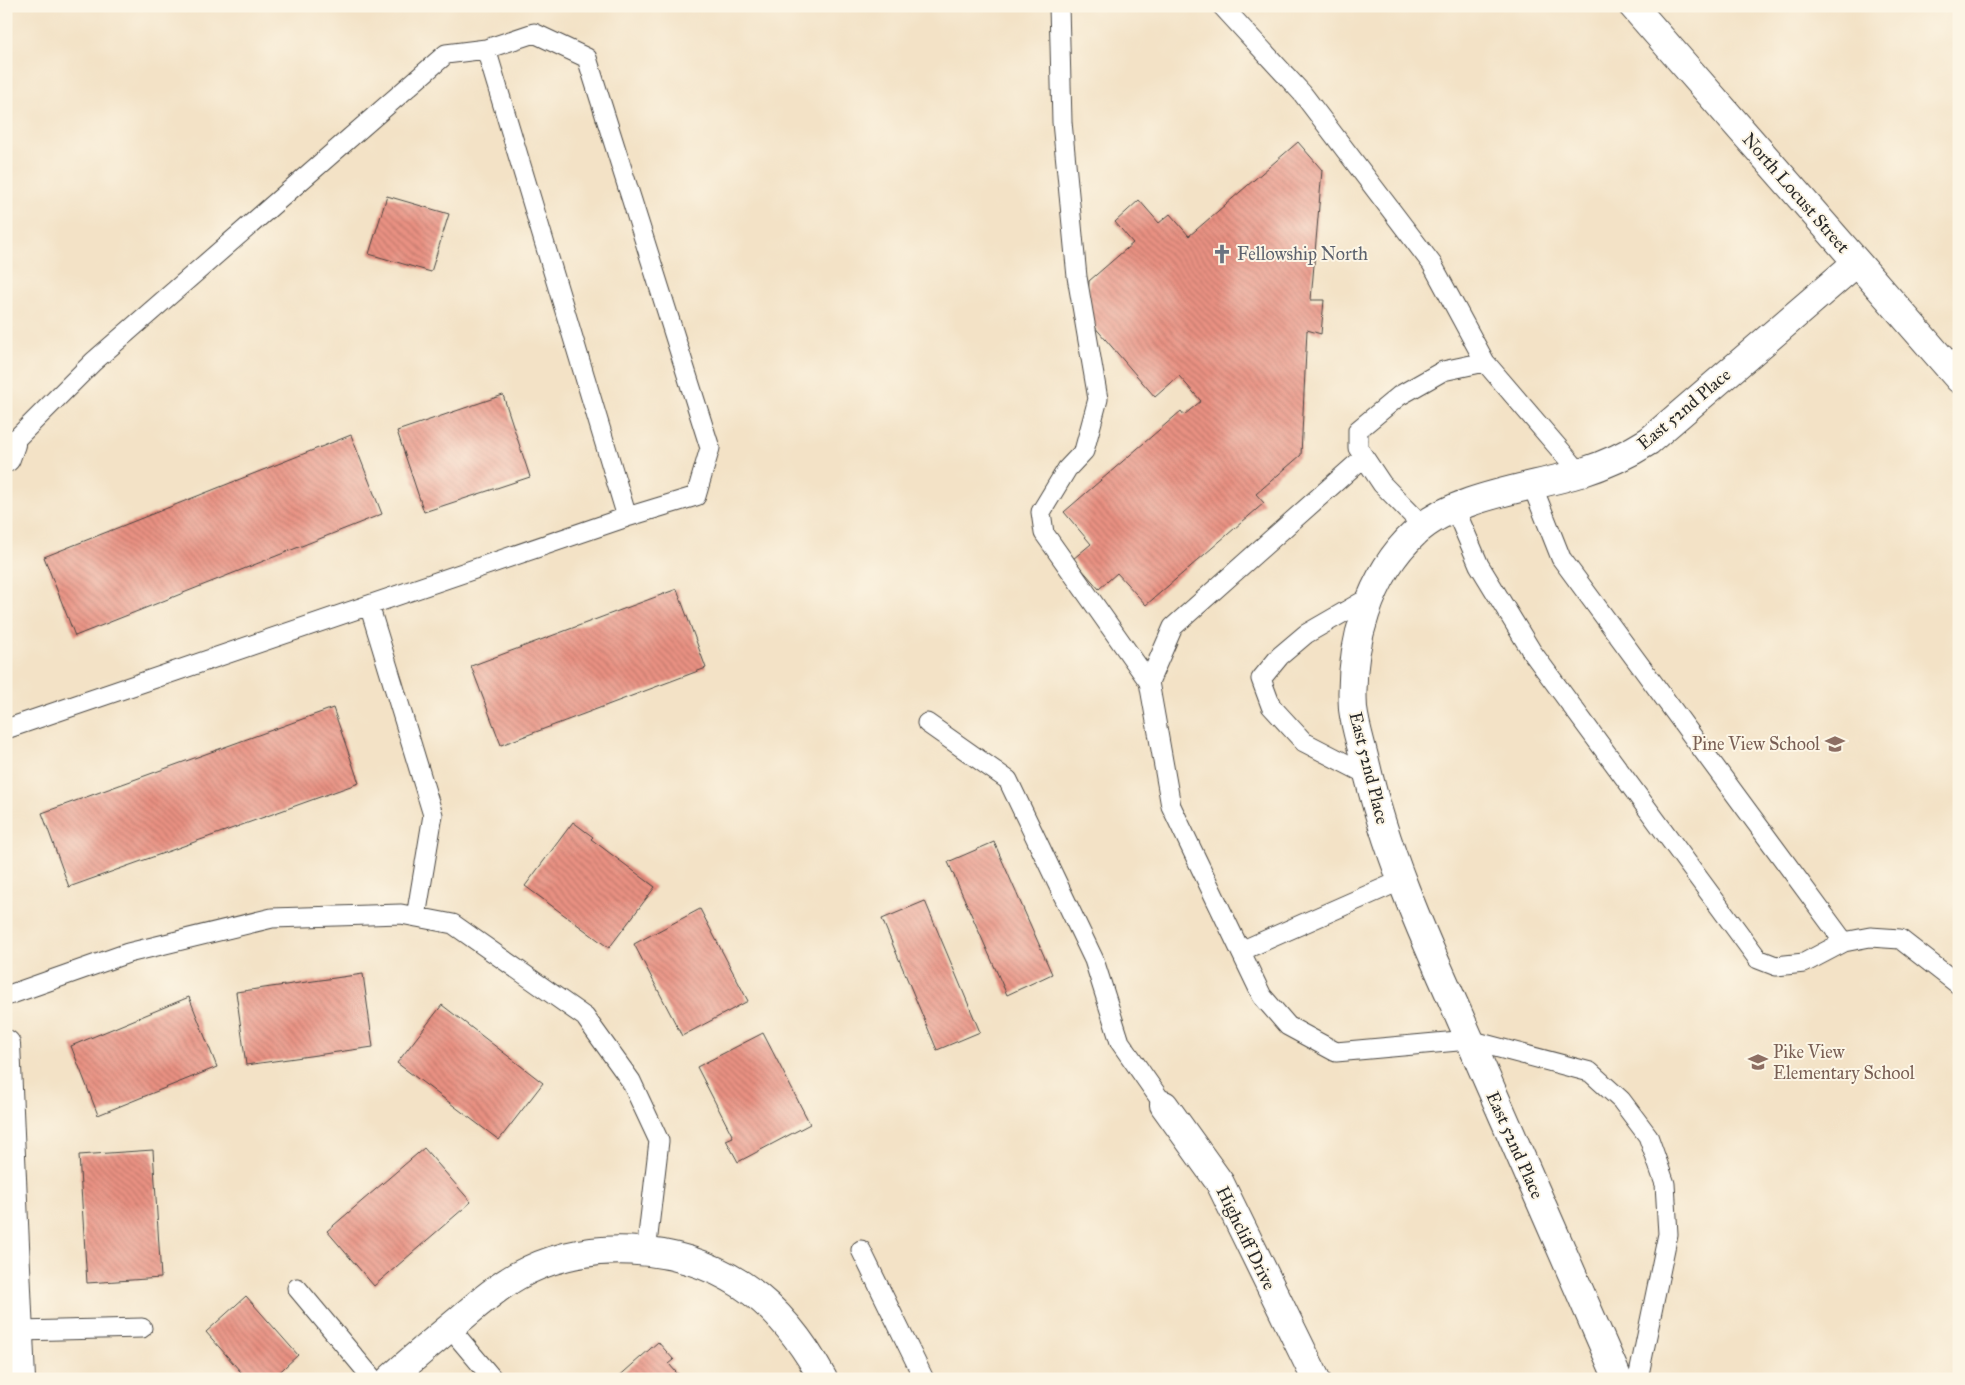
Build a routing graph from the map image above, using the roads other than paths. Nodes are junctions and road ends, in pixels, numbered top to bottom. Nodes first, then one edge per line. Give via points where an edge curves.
1 (1059, 6) edge
2 (1222, 6) edge
3 (1633, 6) edge
4 (486, 49) junction
5 (1856, 262) junction
6 (1485, 362) junction
7 (1959, 379) edge
8 (8, 451) edge
9 (1364, 457) junction
10 (1580, 473) junction
11 (1532, 485) junction
12 (1455, 509) junction
13 (627, 517) junction
14 (1423, 526) junction
15 (1372, 596) junction
16 (369, 605) junction
17 (1149, 682) junction
18 (927, 724) dead end
19 (6, 729) edge
20 (1368, 775) junction
21 (1402, 880) junction
22 (416, 917) junction
23 (1844, 942) junction
24 (1241, 951) junction
25 (1959, 985) edge
26 (6, 996) edge
27 (1469, 1040) junction
28 (6, 1044) edge
29 (1164, 1105) joint
30 (861, 1250) dead end
31 (646, 1253) junction
32 (297, 1288) dead end
33 (142, 1328) dead end
34 (450, 1328) junction
35 (19, 1331) junction
36 (21, 1379) edge
37 (372, 1379) edge
38 (390, 1379) edge
39 (493, 1379) edge
40 (823, 1379) edge
41 (924, 1379) edge
42 (1316, 1379) edge
43 (1618, 1379) edge
44 (1638, 1379) edge

1 - 17 lane via 1062,122 1077,277 1098,399 1084,451 1067,469 1041,512 1044,533
2 - 6 lane via 1302,94 1432,264
3 - 5 street, North Locust Street
4 - 8 lane via 446,54 93,362
4 - 13 lane
4 - 13 lane via 534,33 587,58 710,448 696,496
5 - 7 street, North Locust Street
5 - 10 street, East 52nd Place via 1649,441 1625,456
6 - 9 lane via 1443,371 1399,396 1358,430 1358,448
6 - 10 lane
9 - 14 lane via 1382,484
9 - 17 lane via 1173,627
10 - 11 street, East 52nd Place
11 - 12 street, East 52nd Place via 1488,496
11 - 23 lane via 1560,558
12 - 14 street, East 52nd Place
12 - 23 lane via 1479,565 1532,652 1758,958 1776,966 1804,963
13 - 16 lane
14 - 15 street, East 52nd Place via 1390,562
15 - 20 street, East 52nd Place via 1362,622 1354,674 1353,711
15 - 20 lane via 1306,634 1280,656 1261,679 1271,706 1304,742
16 - 19 lane
16 - 22 lane via 433,815
17 - 24 lane via 1171,806
18 - 29 lane via 1008,780 1094,960 1120,1042
20 - 21 street, East 52nd Place
21 - 24 lane
21 - 27 street, East 52nd Place
22 - 26 lane via 401,914 272,918 128,953
22 - 31 lane via 453,924 585,1017 632,1081 659,1141
23 - 25 lane via 1870,937 1900,938
24 - 27 lane via 1262,996 1288,1026 1336,1052
27 - 43 street, East 52nd Place
27 - 44 lane via 1590,1072 1621,1100 1648,1136 1665,1184 1668,1234
28 - 35 street
29 - 42 street, Highcliff Drive via 1220,1184
30 - 41 lane
31 - 34 street via 575,1254 536,1267 495,1290
31 - 40 street via 707,1267 742,1285 774,1311 797,1336
32 - 37 lane
33 - 35 lane
34 - 38 street
34 - 39 lane
35 - 36 street

